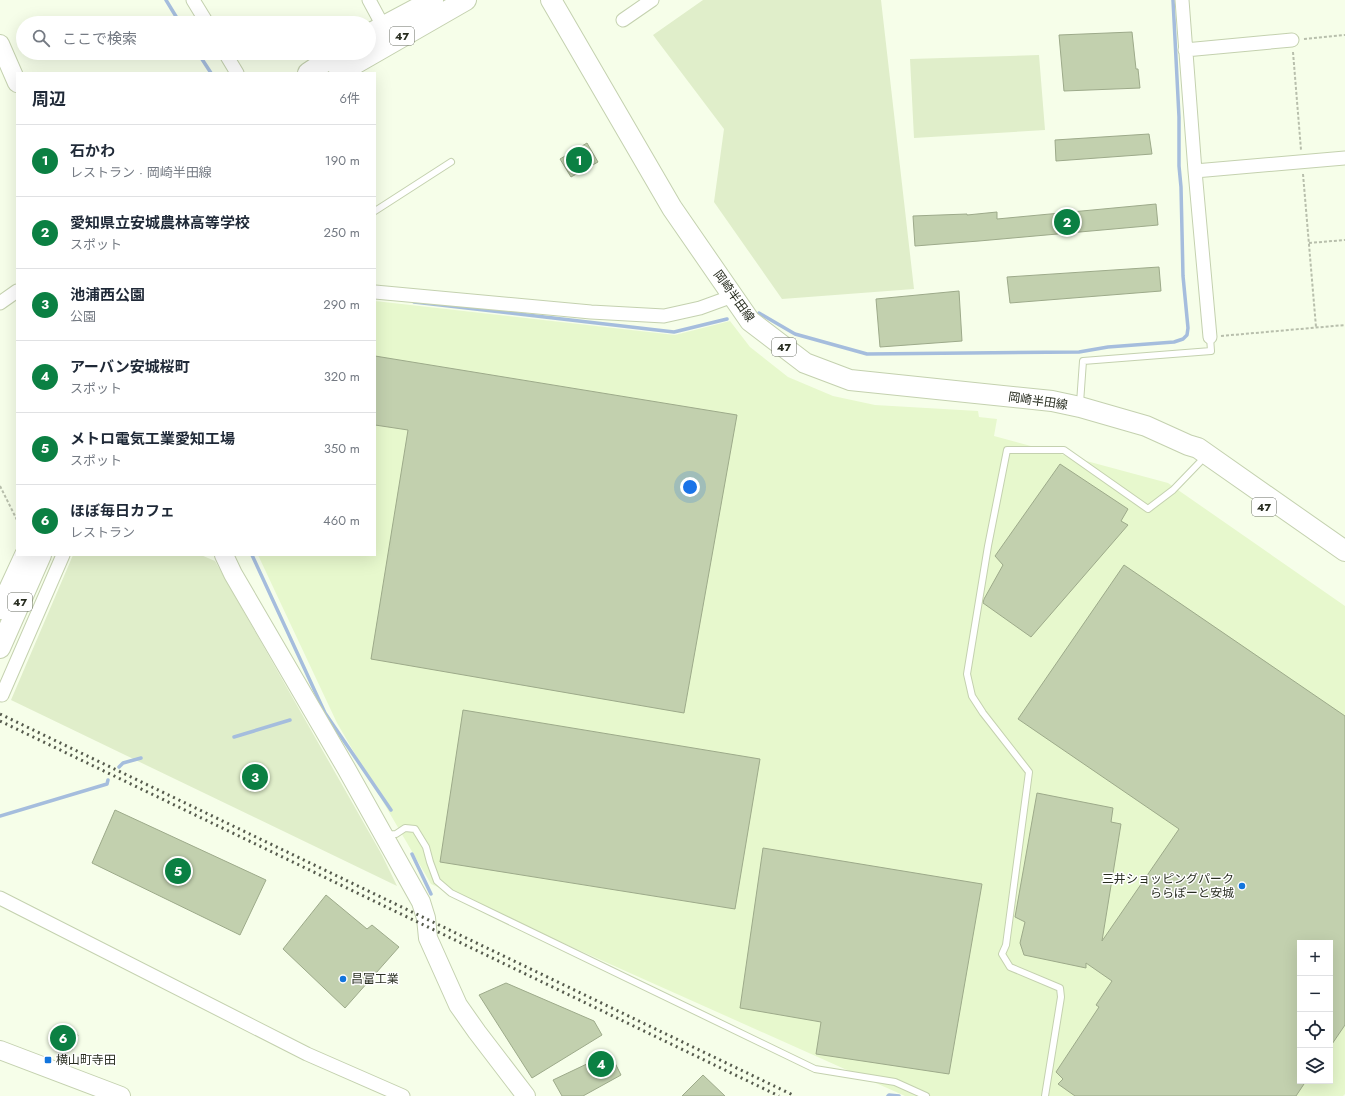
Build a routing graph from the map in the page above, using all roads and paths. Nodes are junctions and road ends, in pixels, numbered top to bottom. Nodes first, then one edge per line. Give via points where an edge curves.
1 (193, 0) edge
2 (369, 0) edge
3 (433, 0) edge
4 (466, 0) edge
5 (551, 0) edge
6 (652, 0) edge
7 (1182, 0) edge
8 (202, 16) edge
9 (373, 16) edge
10 (623, 20) dead end
11 (376, 30) edge
12 (1345, 35) edge
13 (1292, 40) junction
14 (0, 44) edge
15 (1185, 50) junction
16 (376, 52) edge
17 (229, 60) edge
18 (328, 60) edge
19 (362, 60) edge
20 (236, 72) edge
21 (310, 72) edge
22 (341, 72) edge
23 (16, 81) edge
24 (1345, 158) edge
25 (1302, 161) junction
26 (451, 162) dead end
27 (1195, 171) junction
28 (376, 210) edge
29 (1345, 240) edge
30 (1309, 243) junction
31 (16, 292) edge
32 (376, 292) edge
33 (733, 296) junction
34 (0, 303) edge
35 (1345, 325) edge
36 (1316, 327) junction
37 (1210, 337) junction
38 (1080, 407) junction
39 (1188, 445) junction
40 (1200, 462) junction
41 (0, 486) edge
42 (16, 518) edge
43 (1345, 551) edge
44 (18, 556) edge
45 (25, 556) edge
46 (41, 556) edge
47 (63, 556) edge
48 (224, 556) edge
49 (1345, 565) edge
50 (0, 594) edge
51 (0, 609) edge
52 (0, 648) edge
53 (0, 694) edge
54 (385, 835) junction
55 (0, 898) edge
56 (0, 1050) edge
57 (121, 1096) edge
58 (403, 1096) edge
59 (526, 1096) edge
60 (926, 1096) edge
61 (1045, 1096) edge

1 - 8 street
2 - 9 street
3 - 11 main road, 47
4 - 16 main road, 47
5 - 33 main road, 岡崎半田線 / 47 via 672,208
6 - 10 street
7 - 15 street
12 - 13 path
13 - 15 street
13 - 25 path
14 - 23 street
15 - 27 street
17 - 20 street
18 - 21 main road
19 - 22 main road, 47
24 - 25 street
25 - 27 street
25 - 30 path
26 - 28 lane
27 - 37 street
29 - 30 path
30 - 36 path
31 - 34 street
32 - 33 street via 591,312 664,316 700,308
33 - 38 main road, 岡崎半田線 / 47 via 750,321 805,363 850,380 1052,401
35 - 36 path
36 - 37 path
37 - 38 lane via 1211,351 1083,361
38 - 39 main road, 岡崎半田線 / 47 via 1146,426
39 - 40 main road, 47
39 - 43 main road, 岡崎半田線 / 47 via 1198,448
40 - 49 main road, 47
40 - 61 lane via 1173,490 1148,509 1064,450 1007,450 966,674 972,696 1029,772 1006,945 1002,954 1010,967 1060,988 1061,997
41 - 42 path
44 - 50 street
45 - 51 main road, 47
46 - 52 main road, 47
47 - 53 street via 2,695
48 - 54 street
54 - 59 street via 421,902 428,938 458,1005
54 - 60 lane via 396,834 405,828 415,829 426,846 438,881 451,893 814,1069 895,1082
55 - 58 street via 307,1054
56 - 57 street

